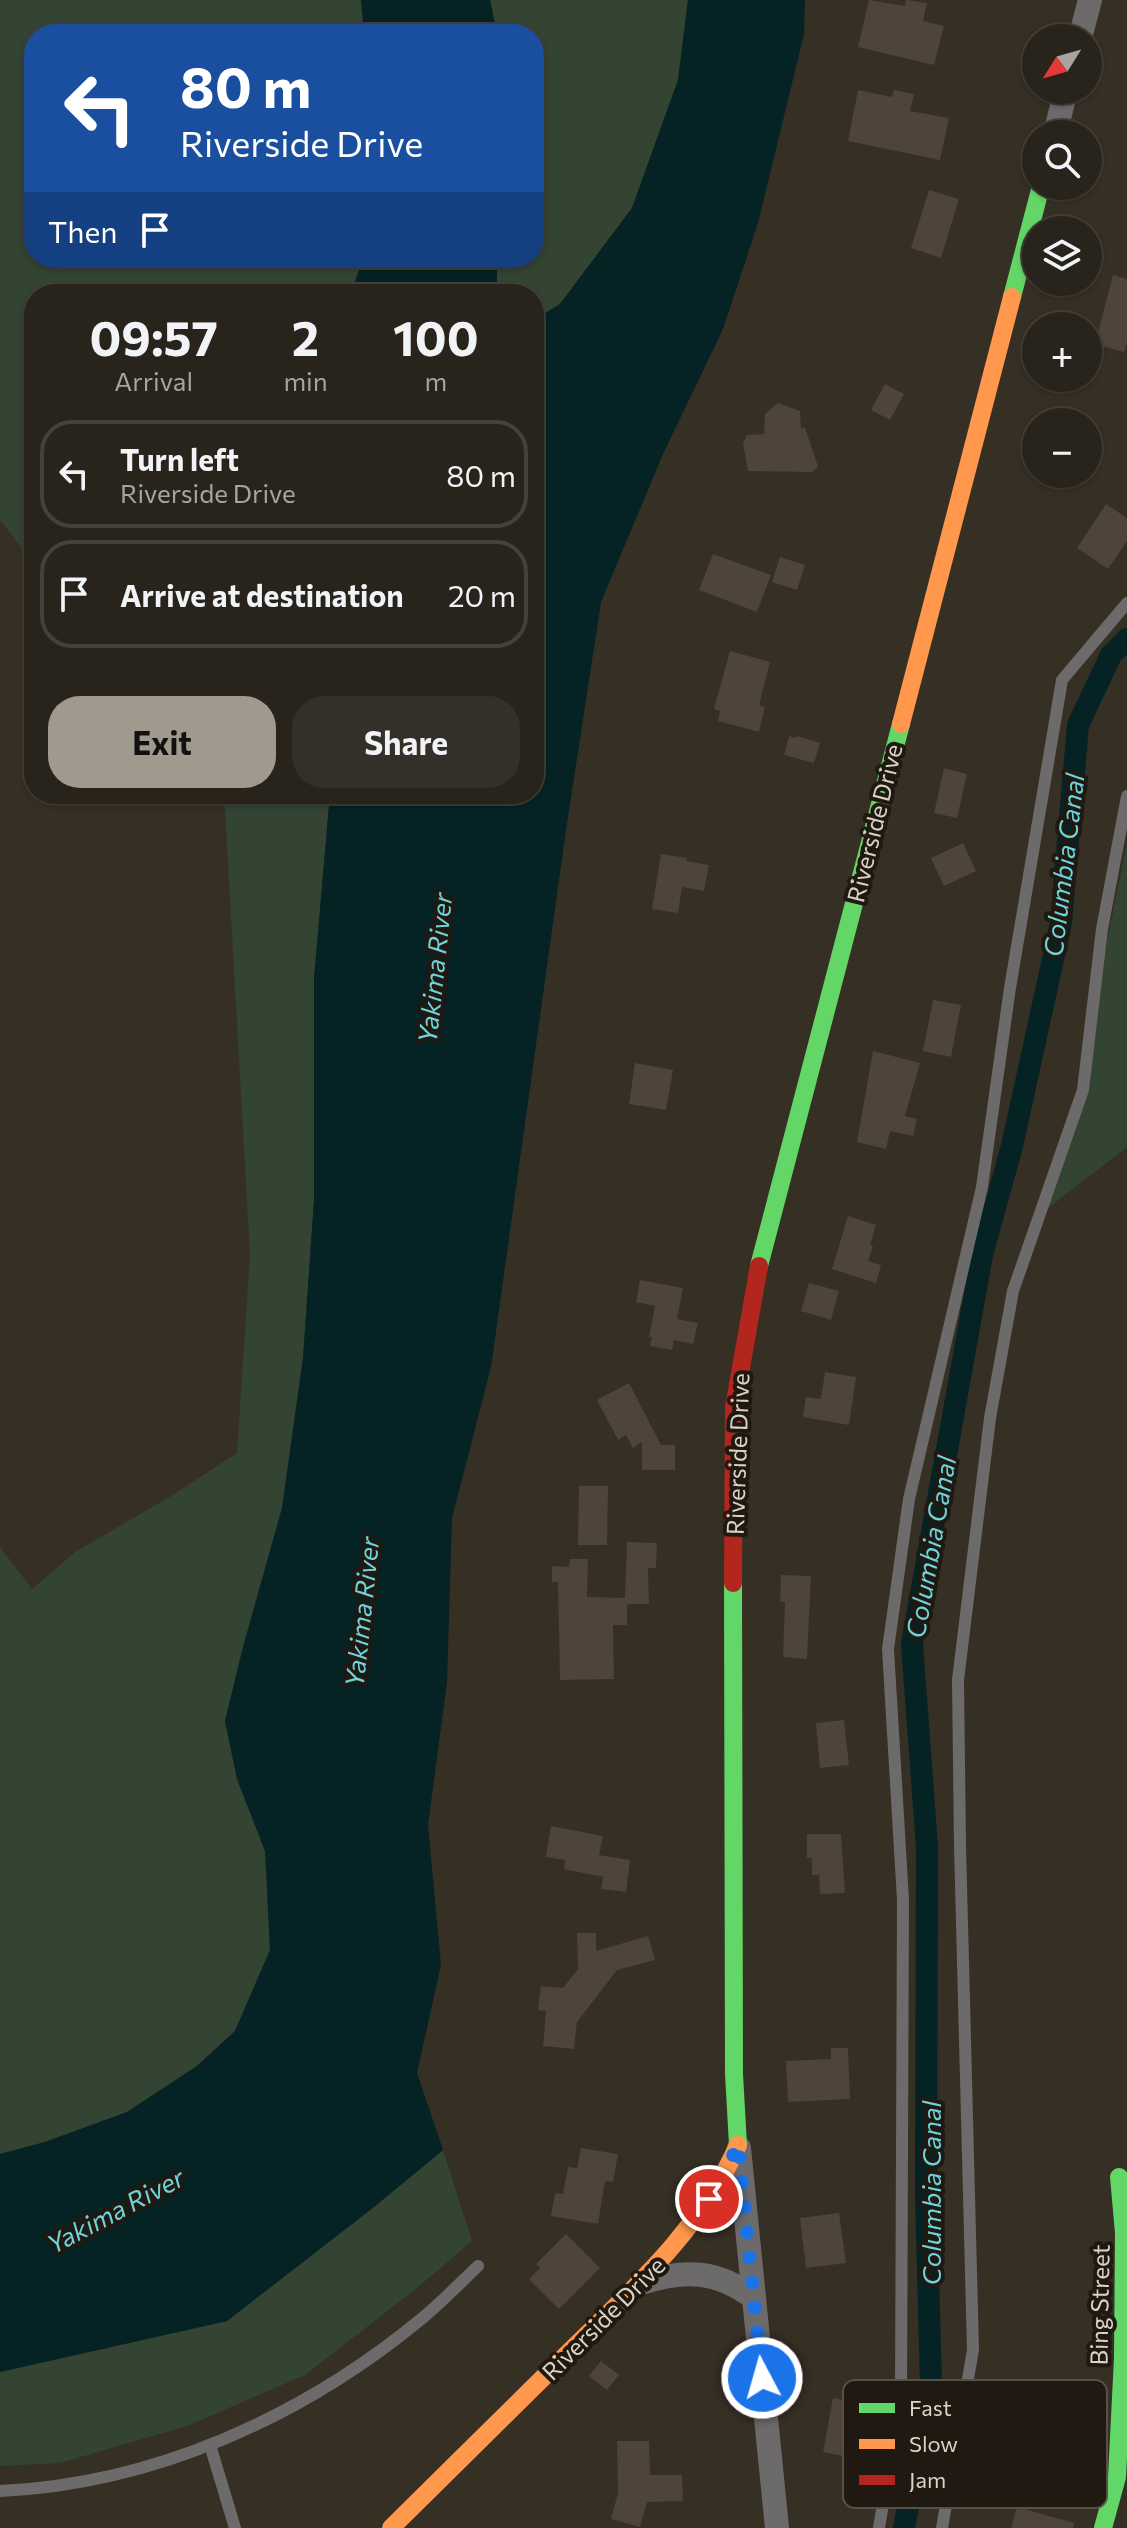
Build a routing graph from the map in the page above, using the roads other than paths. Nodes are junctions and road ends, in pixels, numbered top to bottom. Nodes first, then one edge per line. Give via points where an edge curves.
1 (1090, 0) edge
2 (1084, 24) edge
3 (1037, 200) edge
4 (1127, 603) edge
5 (1127, 796) edge
6 (738, 2144) junction
7 (1123, 2178) edge
8 (478, 2266) dead end
9 (639, 2284) junction
10 (754, 2298) junction
11 (902, 2380) edge
12 (968, 2380) edge
13 (210, 2445) junction
14 (0, 2491) edge
15 (882, 2508) edge
16 (945, 2508) edge
17 (235, 2528) edge
18 (391, 2528) edge
19 (777, 2528) edge
20 (879, 2528) edge
21 (942, 2528) edge
22 (1103, 2528) edge

1 - 2 street
3 - 6 street, Riverside Drive via 759,1266 741,1354 733,1467
4 - 11 lane via 1062,680 982,1187 909,1499 888,1649 903,1900
5 - 12 lane via 1102,929 1083,1090 1013,1291 990,1418 958,1680 973,2350
6 - 9 street, Riverside Drive via 703,2209
6 - 10 street
7 - 22 street, Bing Street via 1117,2477
8 - 13 lane via 421,2320 358,2366 288,2410
9 - 10 street via 662,2276 706,2274 728,2280
9 - 18 street, Riverside Drive
10 - 19 street
13 - 14 lane via 132,2472 46,2489
13 - 17 lane
15 - 20 lane
16 - 21 lane

